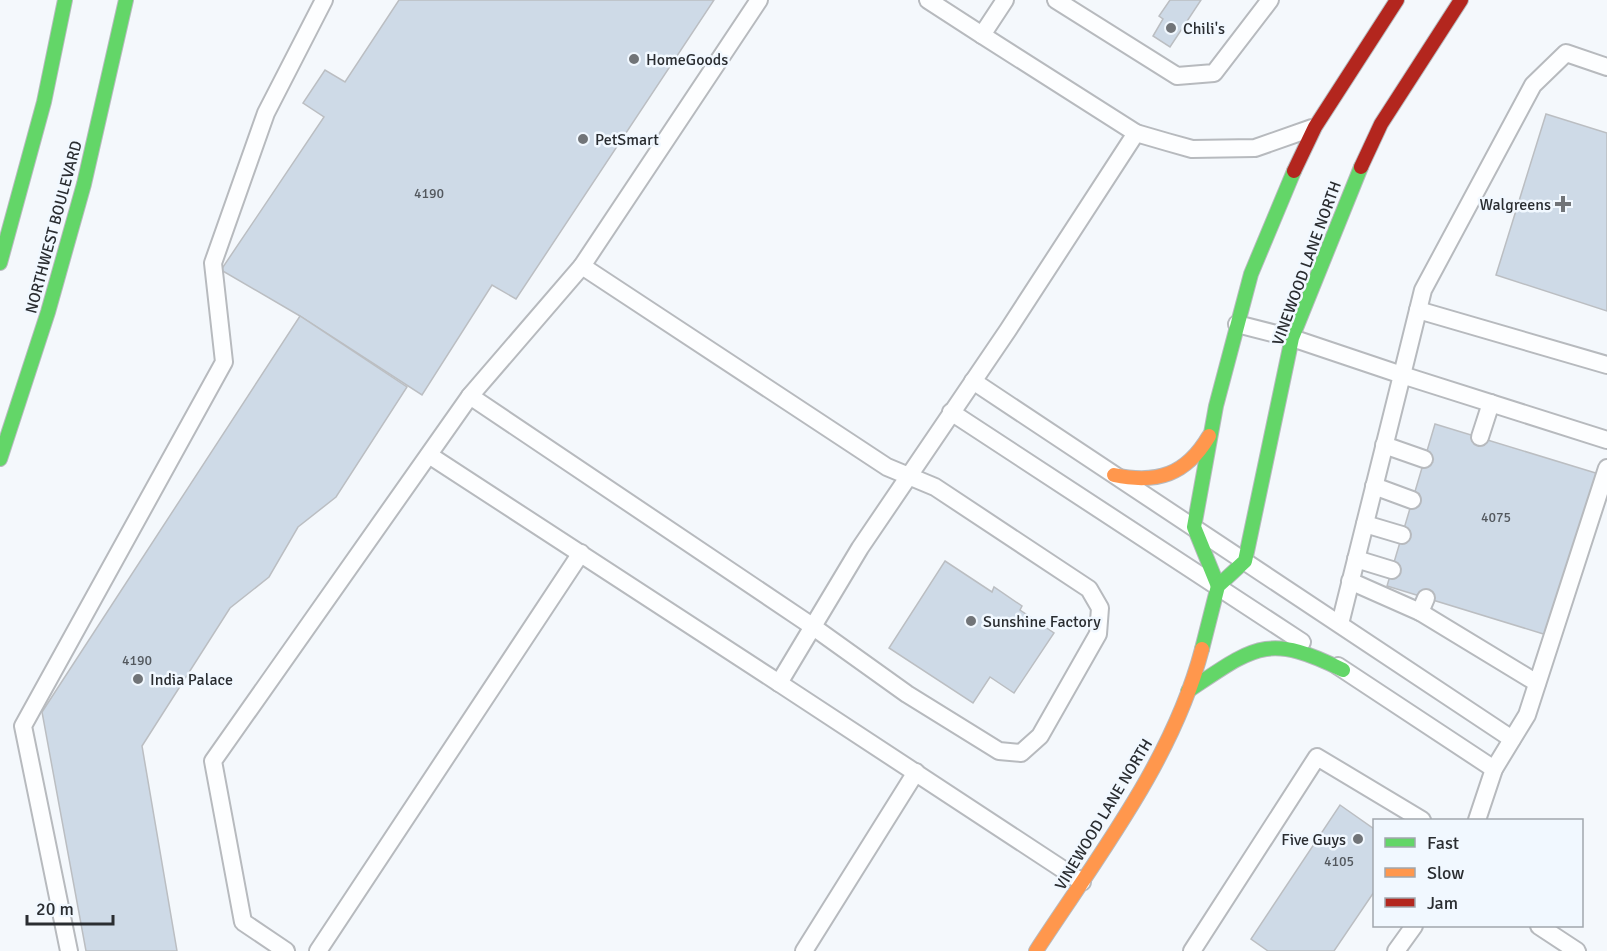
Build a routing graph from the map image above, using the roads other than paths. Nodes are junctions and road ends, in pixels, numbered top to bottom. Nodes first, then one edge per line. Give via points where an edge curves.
1 (65, 0) edge
2 (126, 0) edge
3 (324, 0) edge
4 (759, 0) edge
5 (928, 0) edge
6 (1005, 0) edge
7 (1056, 0) edge
8 (1270, 0) edge
9 (1397, 0) edge
10 (1461, 0) edge
11 (1468, 0) edge
12 (1452, 13) junction
13 (982, 35) junction
14 (1607, 67) edge
15 (1315, 127) junction
16 (1136, 133) junction
17 (0, 263) edge
18 (582, 266) junction
19 (1418, 310) junction
20 (1237, 324) junction
21 (1292, 338) junction
22 (1607, 365) edge
23 (1402, 375) junction
24 (973, 381) junction
25 (470, 396) junction
26 (1491, 403) junction
27 (951, 412) junction
28 (1211, 431) junction
29 (1480, 437) dead end
30 (1607, 441) edge
31 (1384, 445) junction
32 (429, 455) junction
33 (0, 459) edge
34 (1424, 459) dead end
35 (1607, 468) edge
36 (1114, 475) junction
37 (909, 476) junction
38 (1374, 486) junction
39 (1412, 500) dead end
40 (1365, 524) junction
41 (1194, 527) junction
42 (1402, 535) dead end
43 (581, 553) junction
44 (1356, 559) junction
45 (1245, 561) junction
46 (1392, 570) dead end
47 (1350, 581) junction
48 (1218, 586) junction
49 (1340, 624) junction
50 (812, 626) junction
51 (1343, 670) junction
52 (779, 683) junction
53 (1537, 683) junction
54 (1188, 691) junction
55 (1512, 739) junction
56 (1494, 769) junction
57 (916, 772) junction
58 (1420, 819) edge
59 (1477, 819) edge
60 (1082, 882) junction
61 (1413, 927) edge
62 (1541, 927) edge
63 (69, 951) edge
64 (286, 951) edge
65 (318, 951) edge
66 (804, 951) edge
67 (1036, 951) edge
68 (1192, 951) edge
69 (1396, 951) edge
70 (1577, 951) edge

1 - 17 street via 44,102
2 - 33 street, NORTHWEST BOULEVARD via 84,184
3 - 63 lane via 266,113 213,263 224,362 23,726
4 - 18 lane
5 - 13 lane
6 - 13 lane
7 - 8 lane via 1177,76 1214,73
9 - 15 street
10 - 12 street, VINEWOOD LANE NORTH
11 - 12 street
12 - 21 street, VINEWOOD LANE NORTH via 1361,162
13 - 16 lane
14 - 19 lane via 1566,53 1533,85 1423,290
15 - 16 lane via 1267,146 1224,150 1192,149
15 - 20 street via 1251,274
16 - 24 lane
18 - 25 lane
18 - 37 lane via 887,467
19 - 22 lane
19 - 23 lane
20 - 21 lane
20 - 28 street
21 - 23 lane
21 - 45 street, VINEWOOD LANE NORTH
23 - 26 lane
23 - 31 lane
24 - 27 lane
24 - 36 lane
25 - 32 lane
25 - 50 lane
26 - 29 lane
26 - 30 lane
27 - 37 lane
27 - 48 lane
28 - 36 street via 1196,457 1170,475 1141,480
28 - 41 street
31 - 34 lane
31 - 38 lane
32 - 43 lane
32 - 64 lane via 213,761 243,922
35 - 53 lane
36 - 41 lane
37 - 50 lane
37 - 50 lane via 935,487 1089,589 1100,608 1098,634 1040,736 1021,753 999,751 907,694
38 - 39 lane
38 - 40 lane
40 - 42 lane
40 - 44 lane
41 - 45 lane
41 - 48 street
43 - 52 lane
43 - 65 lane
44 - 46 lane
44 - 47 lane
45 - 48 street
45 - 49 lane
47 - 49 lane
47 - 53 lane via 1423,605
48 - 51 lane
48 - 54 street, VINEWOOD LANE NORTH
49 - 55 lane
50 - 52 lane
51 - 54 street via 1295,649 1271,648 1241,658
51 - 56 lane
52 - 57 lane
53 - 55 lane via 1527,715
54 - 60 street, VINEWOOD LANE NORTH via 1145,783
55 - 56 lane
56 - 59 lane
57 - 60 lane
57 - 66 lane
58 - 68 lane via 1317,758
60 - 67 street, VINEWOOD LANE NORTH
61 - 69 lane
62 - 70 lane

